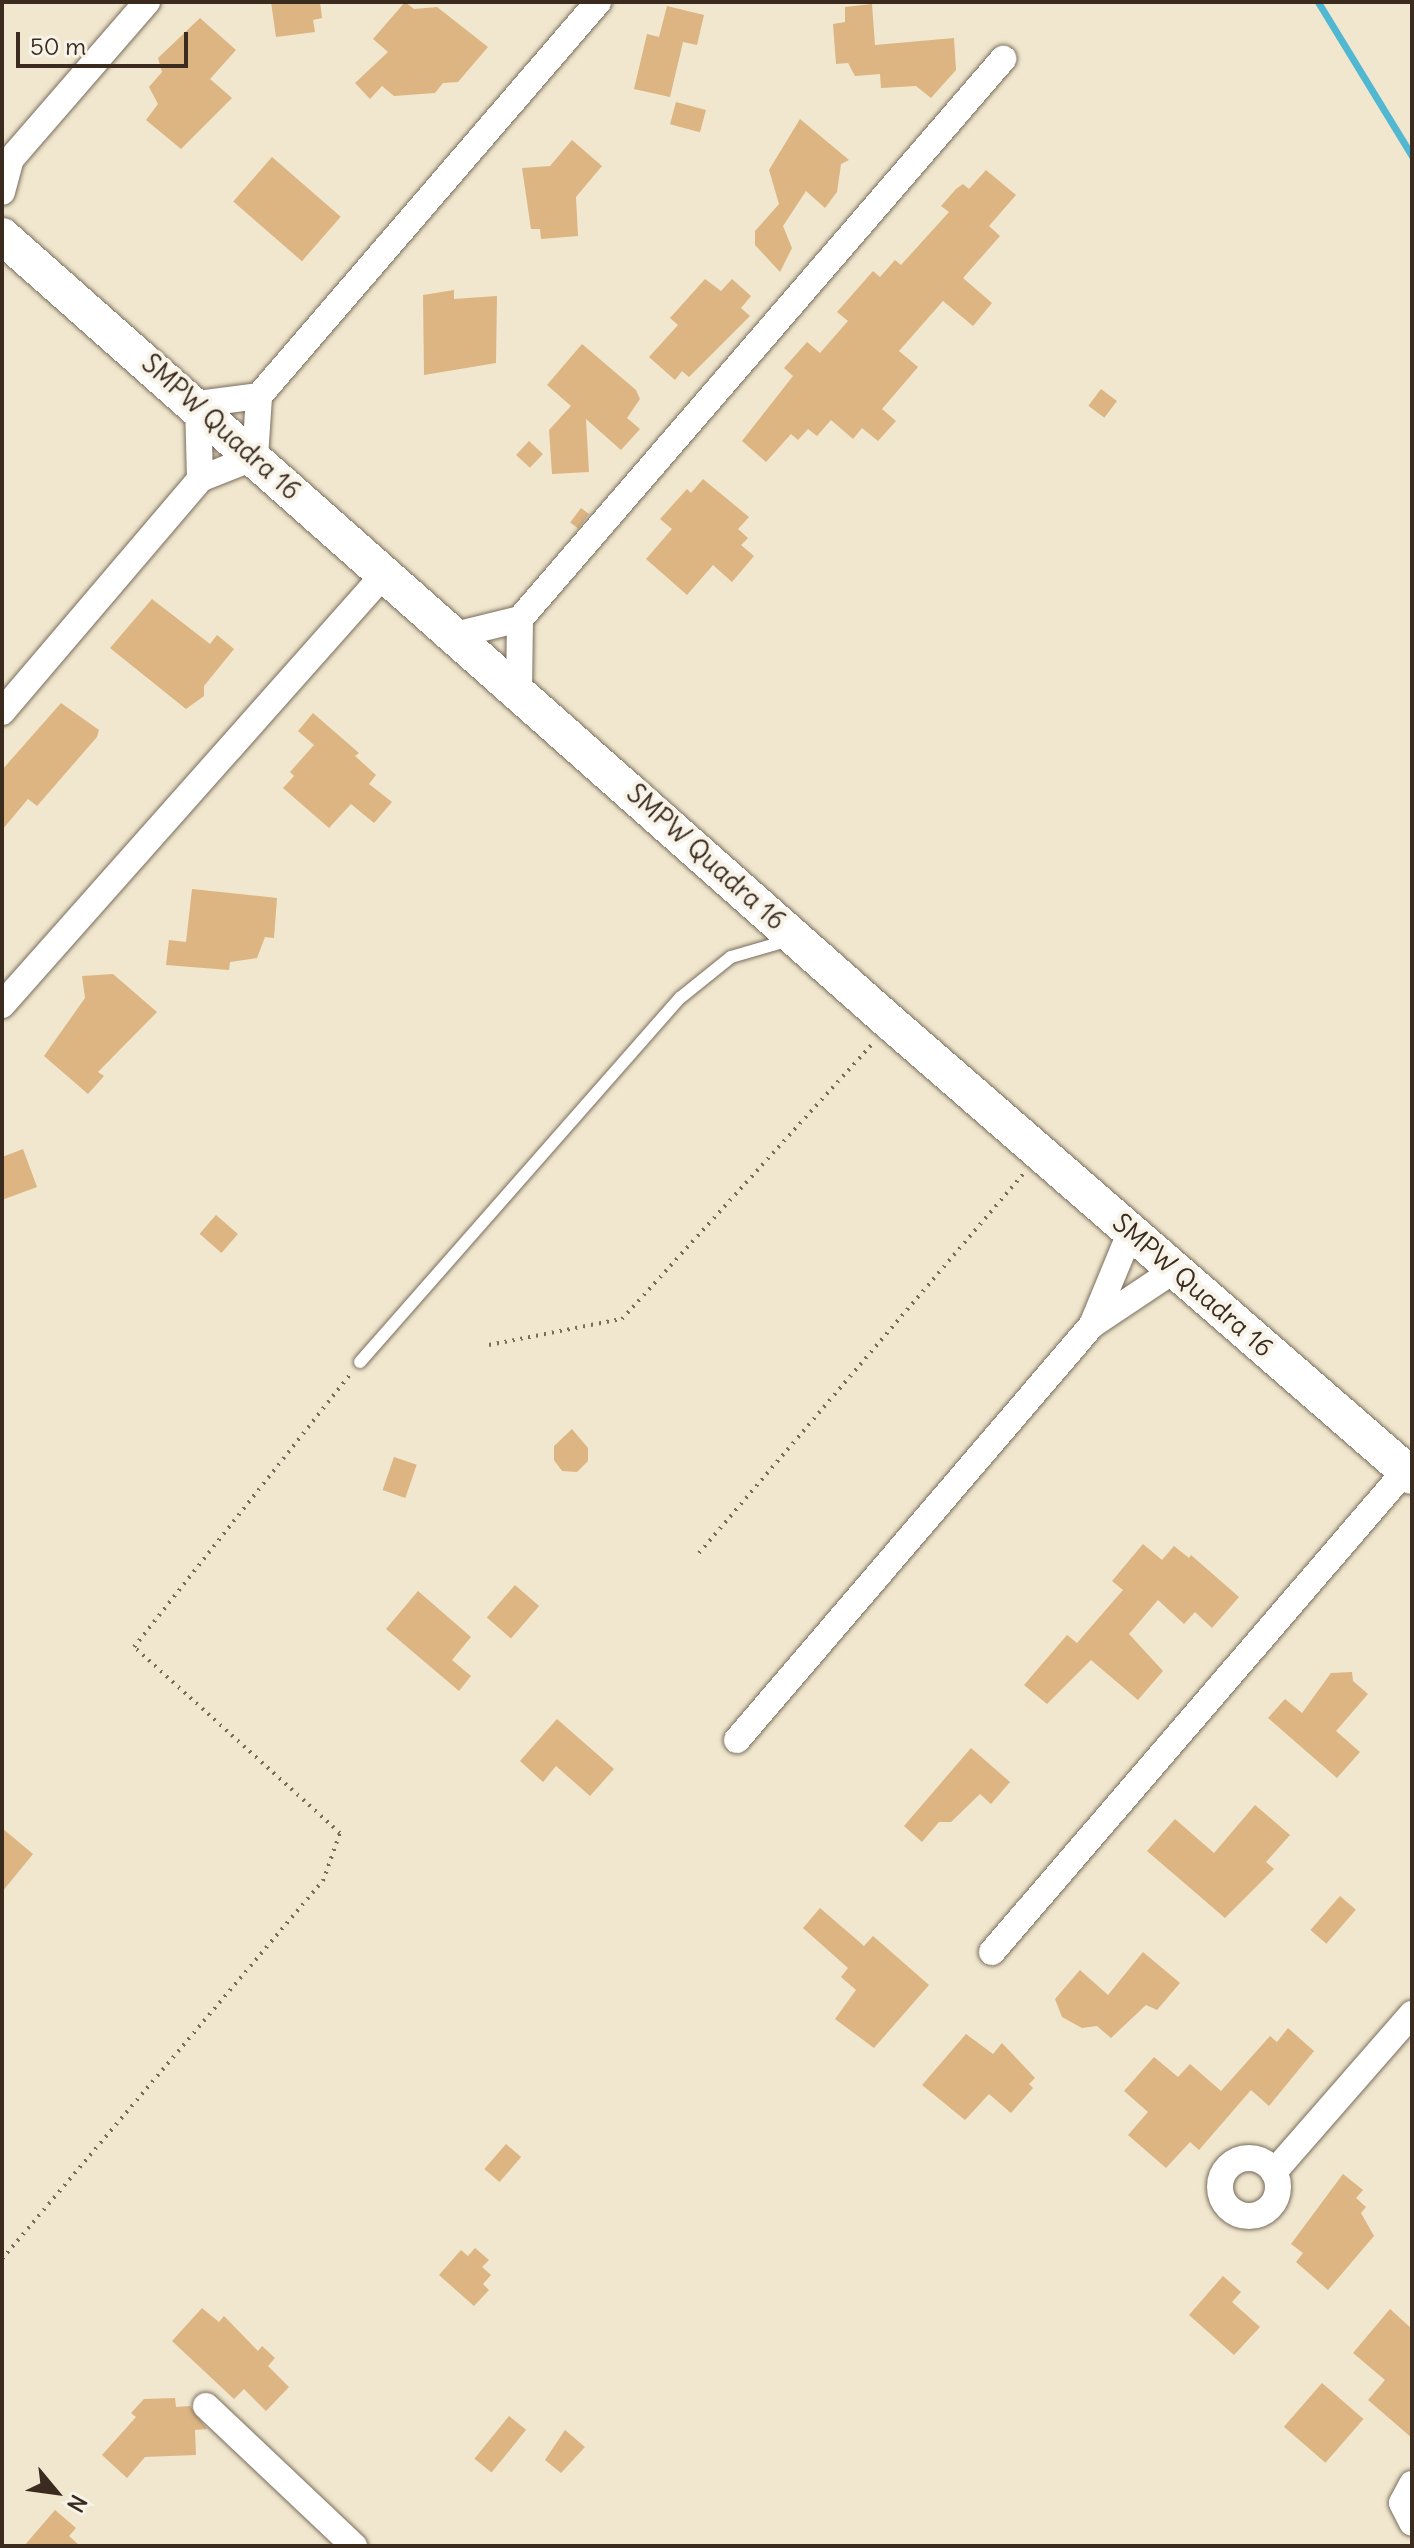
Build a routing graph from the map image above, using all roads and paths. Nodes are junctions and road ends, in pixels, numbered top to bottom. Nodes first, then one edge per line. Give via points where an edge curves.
1 (147, 2) edge
2 (598, 2) edge
3 (1003, 59) dead end
4 (6, 160) edge
5 (2, 192) edge
6 (2, 236) edge
7 (259, 396) junction
8 (198, 404) junction
9 (255, 457) junction
10 (200, 479) junction
11 (386, 572) junction
12 (520, 619) junction
13 (455, 635) junction
14 (519, 691) junction
15 (2, 712) edge
16 (797, 938) junction
17 (2, 1005) edge
18 (891, 1023) junction
19 (1041, 1153) junction
20 (1131, 1231) junction
21 (1176, 1269) junction
22 (1092, 1325) junction
23 (489, 1345) dead end
24 (360, 1362) joint
25 (1409, 1473) edge
26 (699, 1553) dead end
27 (737, 1740) dead end
28 (992, 1952) dead end
29 (1412, 2014) edge
30 (1274, 2172) dead end
31 (2, 2259) edge
32 (206, 2406) dead end
33 (1412, 2484) edge
34 (1412, 2523) edge
35 (354, 2546) edge

1 - 4 street
2 - 7 street
3 - 12 street
4 - 5 street
6 - 8 street, SMPW Quadra 16
7 - 8 street
7 - 9 street
8 - 9 street, SMPW Quadra 16
8 - 10 street
9 - 10 street
9 - 11 street, SMPW Quadra 16
10 - 15 street
11 - 13 street, SMPW Quadra 16
11 - 17 street
12 - 13 street
12 - 14 street
13 - 14 street, SMPW Quadra 16
14 - 16 street, SMPW Quadra 16
16 - 18 street, SMPW Quadra 16
16 - 24 lane via 731,957 680,998
18 - 19 street, SMPW Quadra 16
18 - 23 path via 622,1319
19 - 20 street, SMPW Quadra 16
19 - 26 path
20 - 21 street, SMPW Quadra 16
20 - 22 street
21 - 22 street
21 - 25 street, SMPW Quadra 16
22 - 27 street
24 - 31 path via 134,1647 340,1833 323,1881
25 - 28 street
29 - 30 street
32 - 35 street
33 - 34 street via 1402,2503

